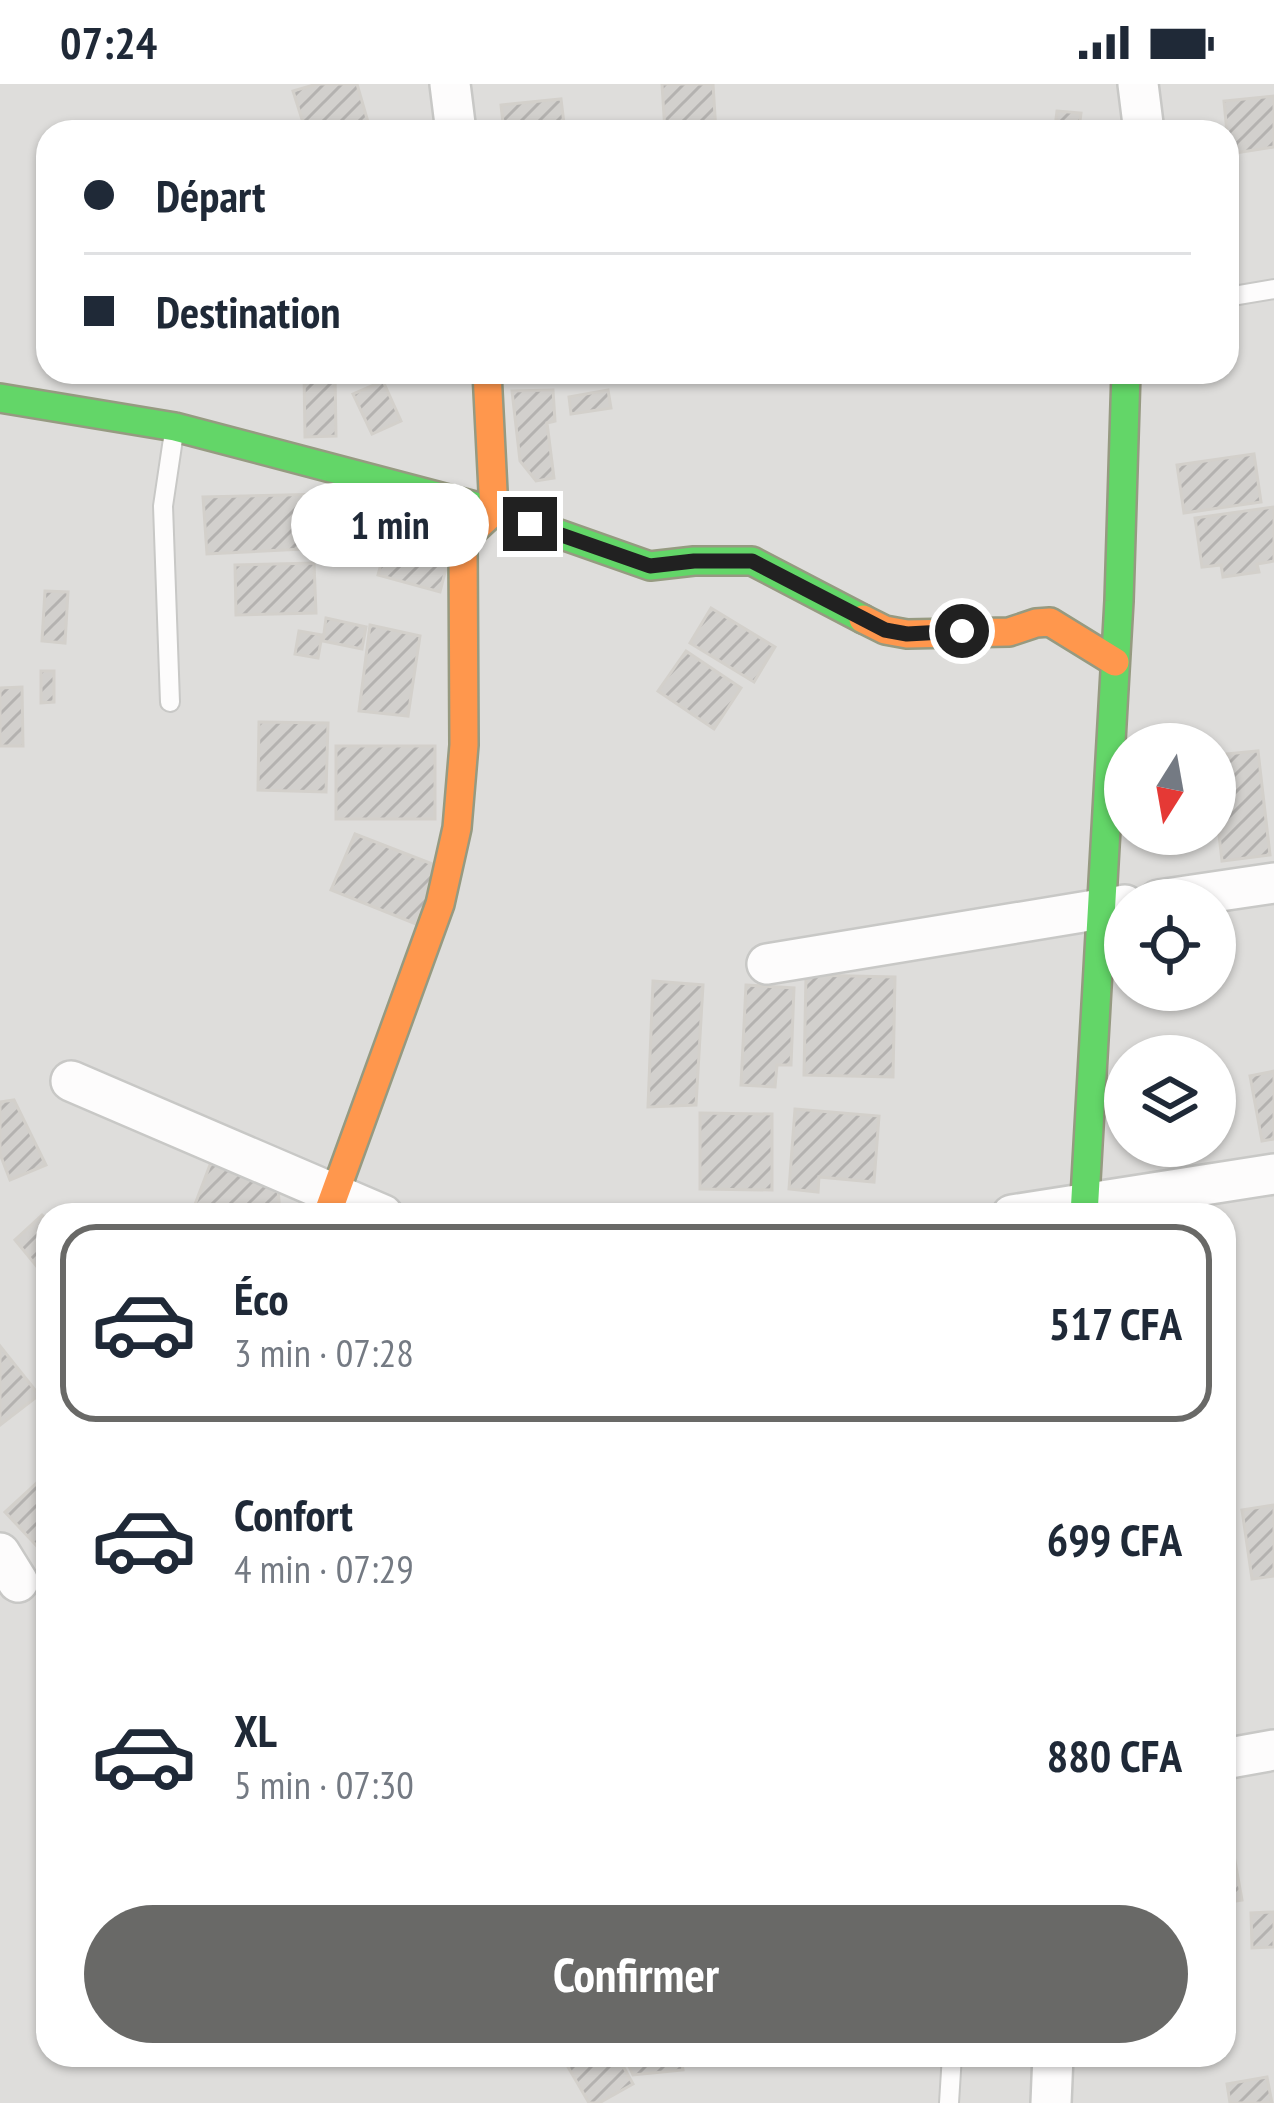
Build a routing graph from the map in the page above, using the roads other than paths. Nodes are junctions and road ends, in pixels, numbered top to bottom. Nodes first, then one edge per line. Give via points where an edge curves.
1 (450, 84) edge
2 (1138, 84) edge
3 (454, 120) edge
4 (1142, 120) edge
5 (1274, 289) edge
6 (1239, 295) edge
7 (488, 384) edge
8 (1126, 384) edge
9 (0, 398) edge
10 (175, 427) junction
11 (494, 511) junction
12 (1115, 662) junction
13 (170, 702) dead end
14 (1114, 879) edge
15 (1274, 883) edge
16 (1236, 889) edge
17 (1104, 909) edge
18 (767, 964) dead end
19 (1104, 1008) edge
20 (71, 1082) dead end
21 (1274, 1174) edge
22 (327, 1203) edge
23 (332, 1203) edge
24 (1085, 1203) edge
25 (1121, 1203) edge
26 (1274, 1750) edge
27 (1236, 1757) edge
28 (951, 2067) edge
29 (1053, 2067) edge
30 (949, 2103) edge
31 (1052, 2103) edge

1 - 3 street
2 - 4 street
5 - 6 lane
7 - 11 street
8 - 12 street
9 - 10 street
10 - 11 street
10 - 13 lane via 163,506
11 - 12 street via 650,566 752,561 885,630 1009,632 1050,622
11 - 23 street via 463,540 464,745 440,904
12 - 14 street
15 - 16 street
17 - 18 street
19 - 24 street
20 - 22 street
21 - 25 street
26 - 27 street
28 - 30 lane
29 - 31 street

